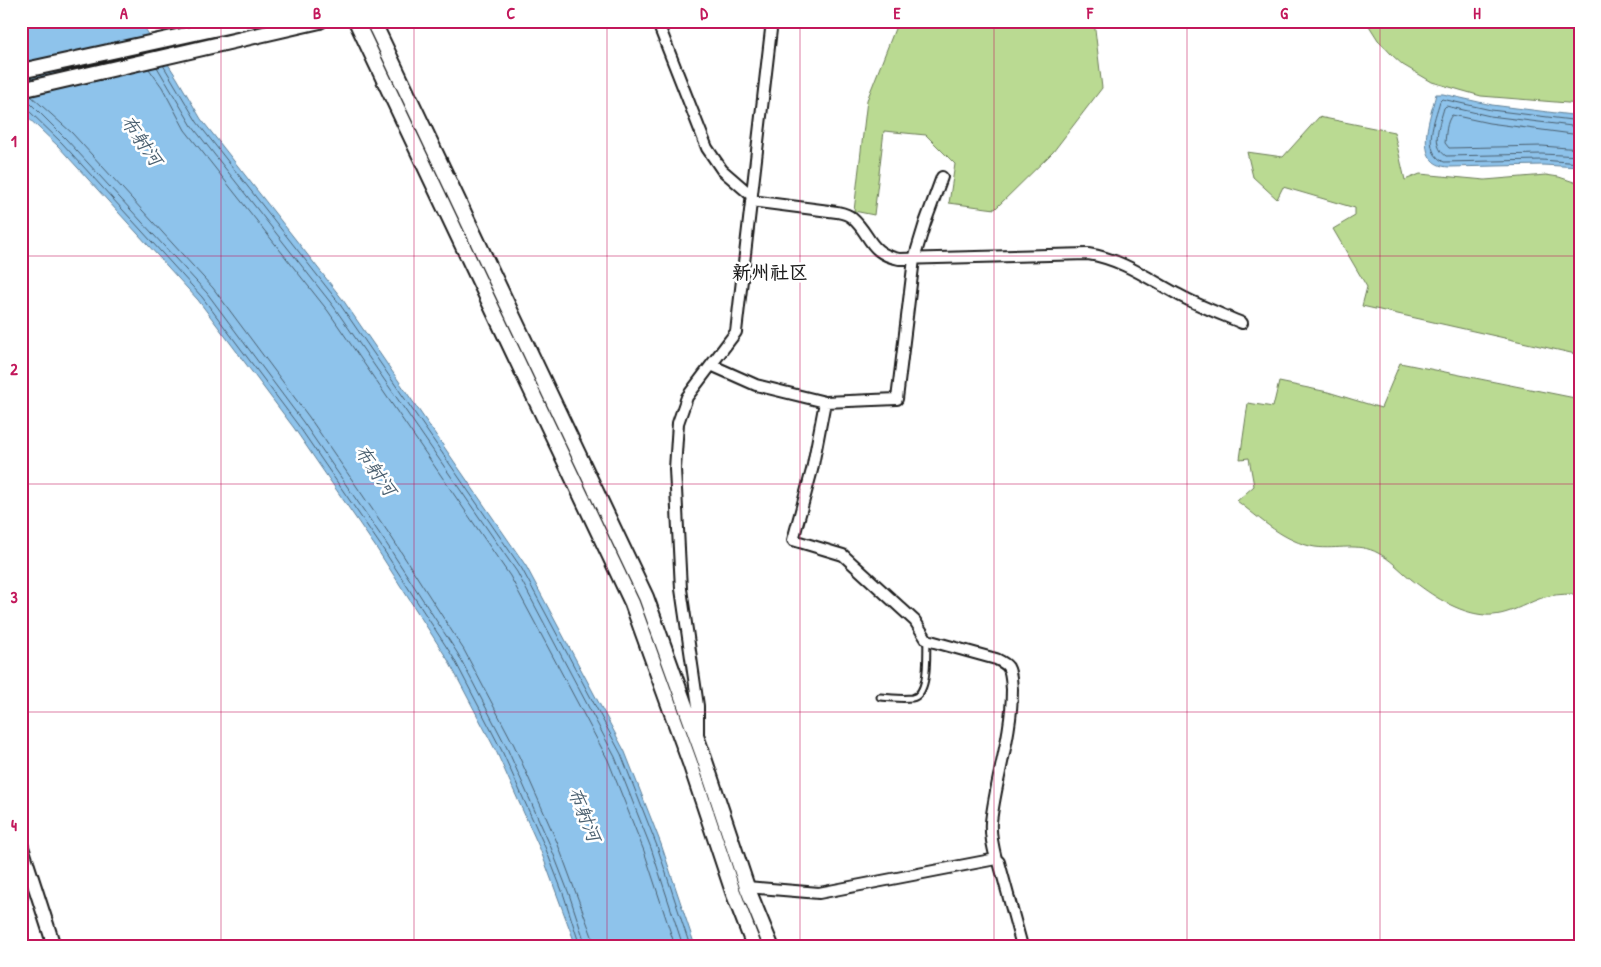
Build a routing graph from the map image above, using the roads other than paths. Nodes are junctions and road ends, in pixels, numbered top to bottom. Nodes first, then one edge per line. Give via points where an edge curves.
1 (250, 21) edge
2 (320, 21) edge
3 (356, 21) edge
4 (373, 21) edge
5 (657, 21) edge
6 (772, 21) edge
7 (21, 71) edge
8 (21, 90) edge
9 (942, 177) dead end
10 (751, 199) junction
11 (914, 258) junction
12 (1242, 323) dead end
13 (711, 365) junction
14 (825, 402) junction
15 (927, 640) junction
16 (880, 697) dead end
17 (698, 740) junction
18 (21, 844) edge
19 (996, 859) junction
20 (747, 887) junction
21 (54, 946) edge
22 (754, 946) edge
23 (771, 946) edge
24 (1022, 946) edge

1 - 7 main road
2 - 8 main road
3 - 22 main road via 632,603
4 - 17 main road via 646,598
5 - 10 street via 707,148 722,170
6 - 10 street
9 - 11 street
10 - 11 street via 848,215 881,253 899,259
10 - 13 street via 736,332
11 - 12 street via 1100,256 1132,268 1181,296
11 - 14 street via 897,399
13 - 14 street via 756,385
13 - 17 street via 687,398 680,415 675,469 681,589 698,706
14 - 15 street via 812,470 793,540 843,556 915,621
15 - 16 lane via 924,687 920,694 912,698
15 - 19 street via 996,659 1006,665 1011,675 1012,707 991,824
17 - 20 main road
18 - 21 street
19 - 20 street via 818,893
19 - 24 street
20 - 23 main road

